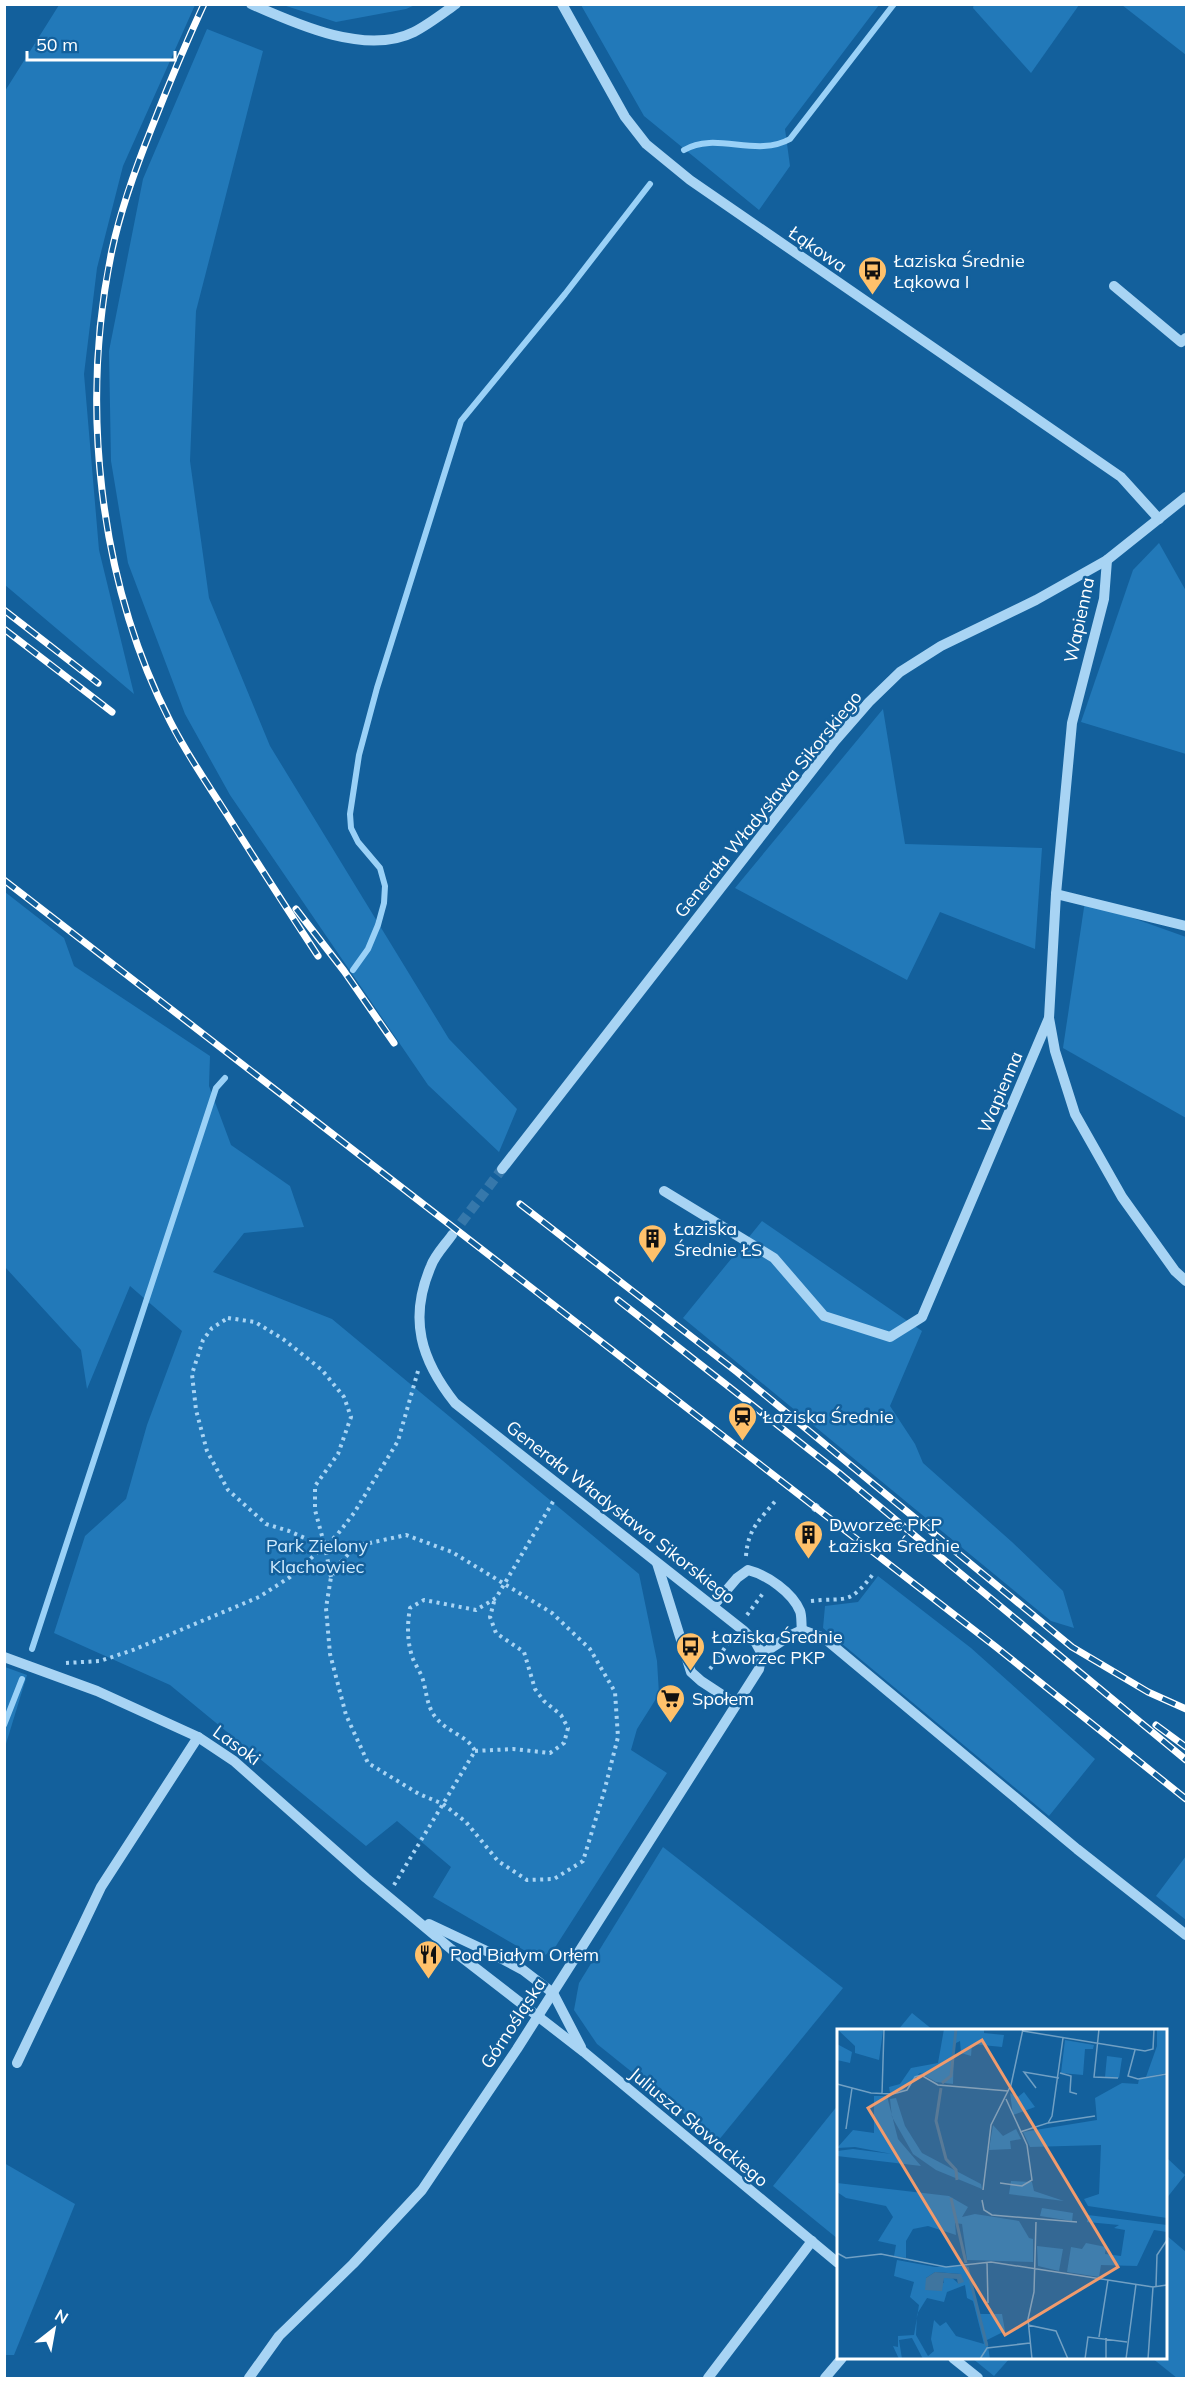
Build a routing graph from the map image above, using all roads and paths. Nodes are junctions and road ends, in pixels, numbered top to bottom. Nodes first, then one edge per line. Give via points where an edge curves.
1 (251, 4) edge
2 (456, 4) edge
3 (562, 4) edge
4 (1114, 286) dead end
5 (1186, 338) edge
6 (1186, 496) edge
7 (1159, 519) junction
8 (1107, 560) junction
9 (1056, 894) junction
10 (1186, 926) edge
11 (1049, 1018) junction
12 (502, 1169) tunnel mouth
13 (664, 1191) dead end
14 (452, 1235) tunnel mouth
15 (1186, 1281) edge
16 (423, 1350) junction
17 (777, 1499) dead end
18 (554, 1500) dead end
19 (818, 1504) dead end
20 (813, 1511) dead end
21 (357, 1546) junction
22 (325, 1547) junction
23 (657, 1563) junction
24 (748, 1570) junction
25 (874, 1573) dead end
26 (331, 1577) junction
27 (504, 1584) junction
28 (496, 1598) junction
29 (795, 1603) junction
30 (713, 1606) junction
31 (802, 1630) junction
32 (762, 1654) junction
33 (4, 1657) edge
34 (56, 1664) dead end
35 (736, 1704) junction
36 (198, 1737) junction
37 (475, 1751) junction
38 (442, 1804) junction
39 (388, 1896) junction
40 (415, 1917) junction
41 (1186, 1935) edge
42 (553, 1993) junction
43 (538, 2016) junction
44 (584, 2052) junction
45 (17, 2063) dead end
46 (812, 2241) junction
47 (837, 2262) edge
48 (841, 2359) edge
49 (954, 2359) edge
50 (249, 2379) edge
51 (708, 2379) edge
52 (825, 2379) edge
53 (978, 2379) edge

1 - 2 street via 290,21 354,40 383,41 413,33
3 - 7 street, Łąkowa via 625,117 646,144 690,180 1121,477
4 - 5 street via 1181,342
6 - 7 street, Generała Władysława Sikorskiego
7 - 8 street, Generała Władysława Sikorskiego
8 - 9 street, Wapienna via 1104,599 1072,723
8 - 12 street, Generała Władysława Sikorskiego via 941,646 900,672 868,702
9 - 10 street
9 - 11 street, Wapienna
11 - 13 street, Wapienna via 922,1317 890,1337 824,1316 774,1258
11 - 15 street via 1055,1052 1075,1114 1122,1197
14 - 16 street, Generała Władysława Sikorskiego via 431,1264 420,1301
16 - 22 path via 398,1442 354,1513
16 - 23 street, Generała Władysława Sikorskiego via 437,1380 455,1403
17 - 24 path via 747,1539
18 - 27 path
19 - 20 path
21 - 22 path
21 - 26 path
21 - 27 path via 406,1535 452,1552
22 - 22 path via 315,1510 315,1486 338,1454 351,1417 344,1397 322,1370 283,1339 255,1322 228,1318 212,1328 203,1340 192,1374 207,1451 228,1490 266,1524
22 - 26 path
22 - 34 path via 259,1597 100,1661
23 - 30 street, Generała Władysława Sikorskiego
23 - 35 street via 691,1672
24 - 29 street via 760,1573
24 - 30 street
25 - 29 path via 849,1599
26 - 38 path via 326,1608 330,1654 346,1715 368,1763
27 - 28 path
27 - 38 path via 552,1613 590,1648 615,1692 618,1737 604,1792 583,1861 554,1879 527,1880 498,1861 466,1822
28 - 37 path via 476,1610 424,1600 410,1608 407,1627 412,1657 436,1719 472,1744
28 - 37 path via 490,1617 496,1633 524,1652 535,1689 561,1715 568,1728 564,1743 549,1753 513,1749
29 - 31 street via 801,1612
30 - 32 street, Generała Władysława Sikorskiego via 744,1631
31 - 32 street
31 - 41 street via 824,1638
32 - 35 street, Górnośląska via 759,1669
33 - 36 street, Lasoki via 97,1691
35 - 42 street, Górnośląska
36 - 39 street, Lasoki via 267,1788
36 - 45 street via 101,1887
37 - 38 path
38 - 39 path
39 - 40 street, Lasoki
40 - 42 street via 495,1955
40 - 43 street, Juliusza Słowackiego
42 - 43 street, Górnośląska
42 - 44 street
43 - 44 street, Juliusza Słowackiego
43 - 50 street, Górnośląska via 422,2190 353,2265 279,2336
44 - 46 street, Juliusza Słowackiego
46 - 47 street, Juliusza Słowackiego
46 - 51 street
48 - 52 street
49 - 53 street

